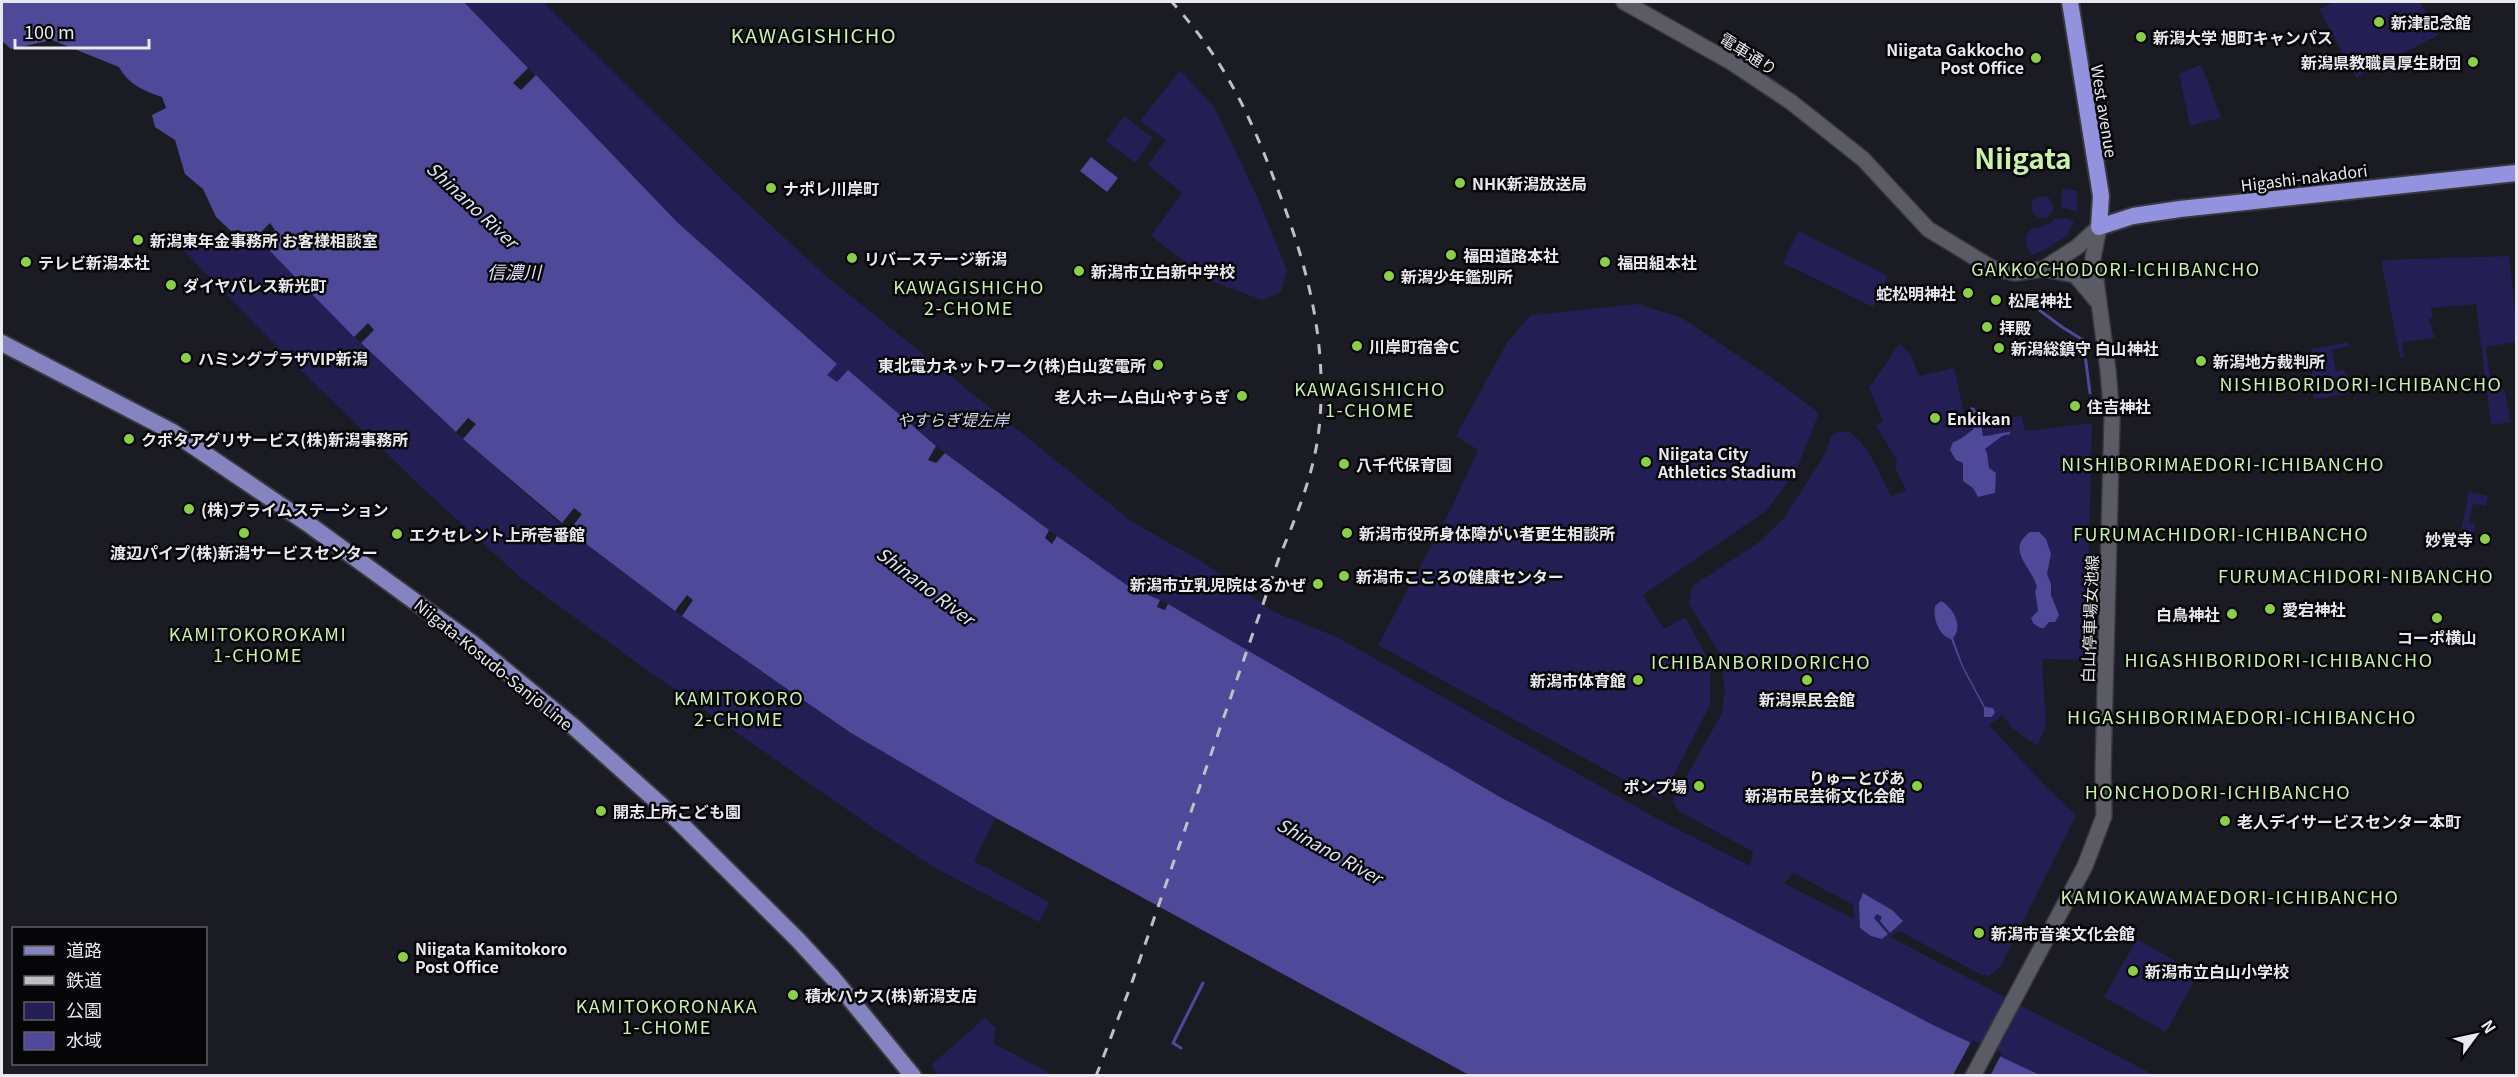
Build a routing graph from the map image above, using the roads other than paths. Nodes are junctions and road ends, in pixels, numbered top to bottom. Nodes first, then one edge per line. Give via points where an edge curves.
1 (1624, 2) edge
2 (2070, 2) edge
3 (2517, 173) edge
4 (2099, 227) junction
5 (2043, 269) junction
6 (2099, 304) junction
7 (2, 343) edge
8 (913, 1076) edge
9 (1972, 1076) edge

1 - 5 main road, 電車通り via 1754,76 1848,146 1920,221 1946,242 2002,272
2 - 4 highway, West avenue via 2101,196
3 - 4 highway, Higashi-nakadori via 2180,209 2133,216
4 - 5 main road
4 - 6 main road, 白山停車場女池線 via 2093,258
5 - 6 main road via 2075,275
6 - 9 main road, 白山停車場女池線 via 2112,418 2104,816 2085,866
7 - 8 main road, Niigata-Kosudo-Sanjō Line via 171,431 472,643 671,813 833,978

